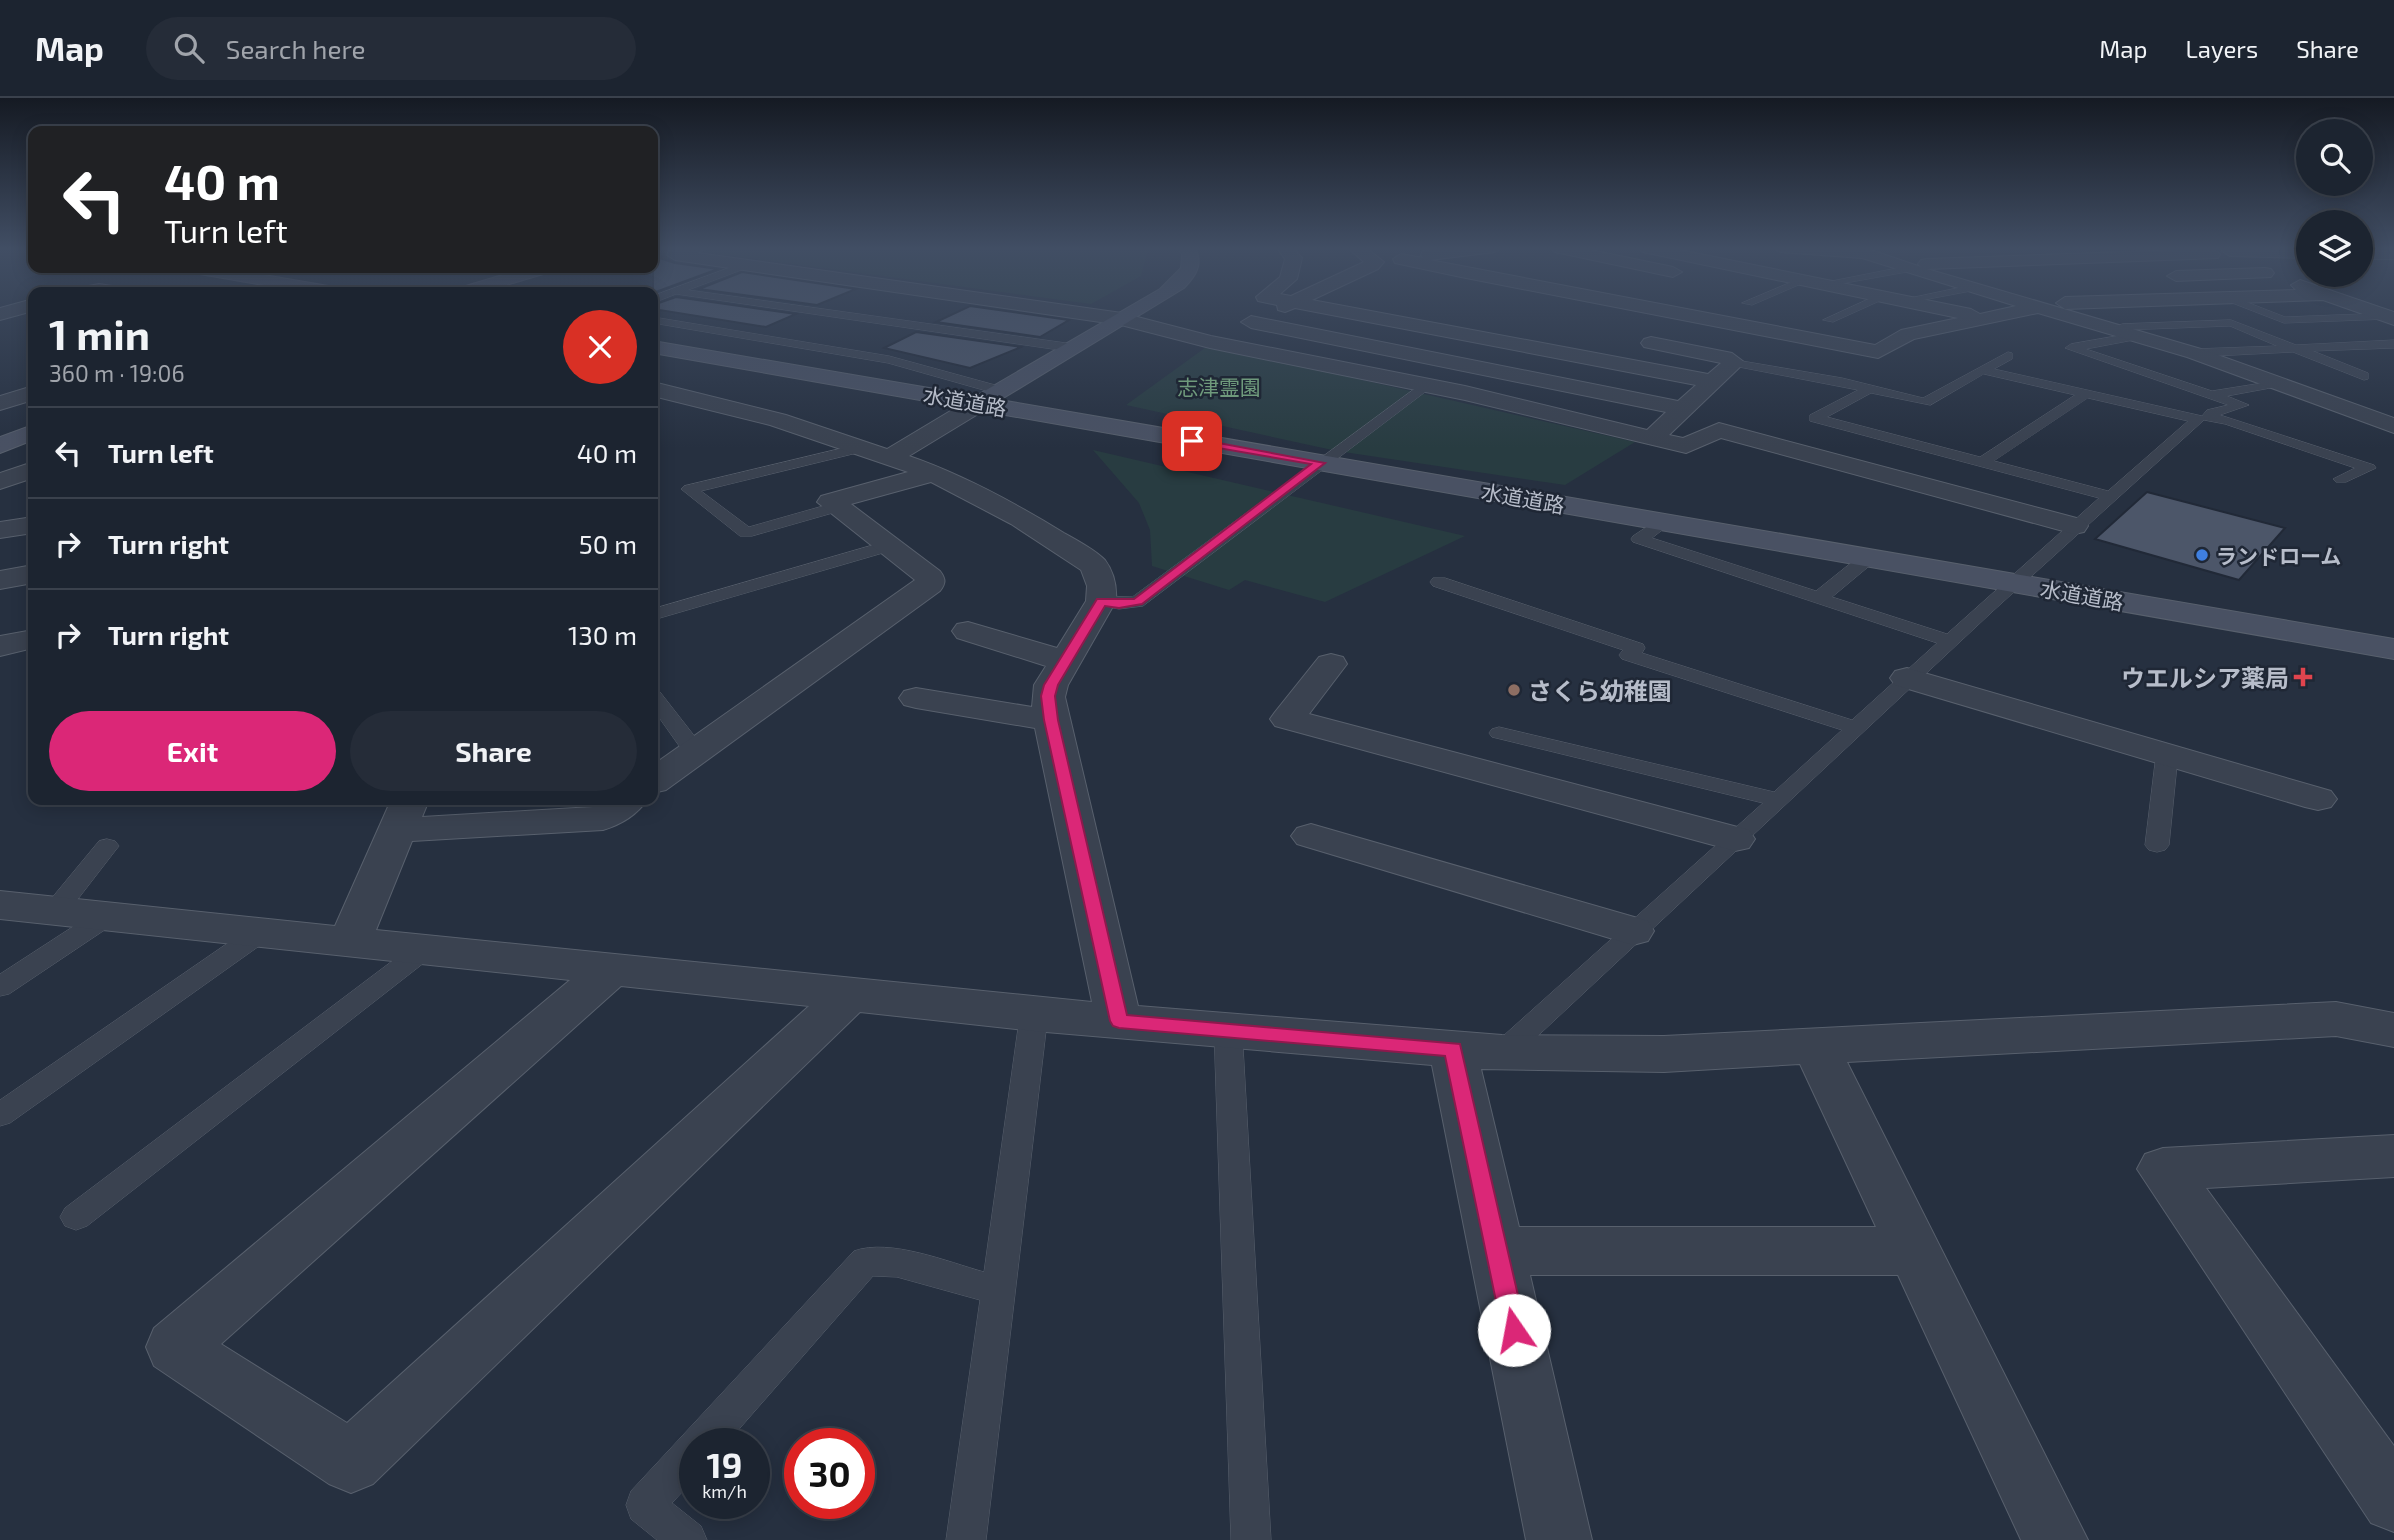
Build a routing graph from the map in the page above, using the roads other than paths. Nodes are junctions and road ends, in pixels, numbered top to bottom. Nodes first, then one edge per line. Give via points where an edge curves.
1 (838, 314) edge
2 (1083, 314) edge
3 (1131, 314) edge
4 (1268, 314) edge
5 (1353, 314) edge
6 (1714, 314) edge
7 (1835, 314) edge
8 (1969, 314) edge
9 (2002, 314) edge
10 (2065, 314) edge
11 (2270, 314) edge
12 (2372, 314) edge
13 (1987, 318) junction
14 (1823, 319) joint
15 (1122, 320) junction
16 (0, 321) edge
17 (658, 321) edge
18 (1251, 322) junction
19 (22, 326) dead end
20 (2110, 327) junction
21 (1528, 329) dead end
22 (1903, 335) junction
23 (2140, 336) junction
24 (1634, 340) dead end
25 (1210, 342) junction
26 (1507, 343) junction
27 (2394, 344) edge
28 (658, 348) edge
29 (1073, 348) junction
30 (2295, 349) junction
31 (2194, 353) junction
32 (2008, 356) dead end
33 (1734, 362) junction
34 (1471, 366) junction
35 (1982, 370) junction
36 (2364, 376) dead end
37 (1710, 382) junction
38 (2276, 383) junction
39 (1431, 387) junction
40 (0, 388) edge
41 (1869, 389) junction
42 (658, 391) edge
43 (1001, 391) junction
44 (28, 394) edge
45 (2085, 394) junction
46 (28, 395) edge
47 (2213, 395) junction
48 (686, 396) junction
49 (0, 403) edge
50 (980, 403) junction
51 (658, 407) edge
52 (1683, 409) junction
53 (2204, 418) junction
54 (2389, 422) edge
55 (28, 427) edge
56 (0, 434) edge
57 (28, 434) edge
58 (1652, 438) junction
59 (0, 446) edge
60 (860, 448) junction
61 (889, 458) junction
62 (1982, 462) junction
63 (1320, 463) junction
64 (28, 472) edge
65 (934, 473) junction
66 (2341, 479) dead end
67 (0, 481) edge
68 (2110, 496) junction
69 (837, 508) junction
70 (1663, 523) junction
71 (28, 526) edge
72 (2074, 526) junction
73 (0, 530) edge
74 (887, 546) junction
75 (1868, 558) junction
76 (28, 575) edge
77 (0, 580) edge
78 (1439, 582) dead end
79 (2015, 584) junction
80 (1819, 598) junction
81 (1101, 601) junction
82 (658, 614) edge
83 (968, 631) dead end
84 (28, 640) edge
85 (1949, 641) junction
86 (0, 646) edge
87 (2394, 649) edge
88 (1065, 661) junction
89 (1331, 664) dead end
90 (1907, 678) junction
91 (916, 698) dead end
92 (658, 703) edge
93 (1051, 720) junction
94 (1855, 728) junction
95 (1499, 733) dead end
96 (695, 752) junction
97 (2167, 755) junction
98 (658, 778) edge
99 (2318, 799) dead end
100 (1779, 800) junction
101 (621, 805) edge
102 (403, 815) edge
103 (1311, 836) dead end
104 (1735, 839) junction
105 (2157, 845) dead end
106 (107, 846) dead end
107 (0, 905) edge
108 (55, 911) junction
109 (106, 917) junction
110 (1633, 930) junction
111 (260, 933) junction
112 (350, 941) junction
113 (425, 949) junction
114 (613, 968) junction
115 (0, 987) edge
116 (852, 993) junction
117 (1034, 1013) junction
118 (1119, 1021) junction
119 (1228, 1029) junction
120 (2394, 1030) edge
121 (1816, 1047) junction
122 (1478, 1051) junction
123 (0, 1115) edge
124 (2394, 1156) edge
125 (76, 1217) dead end
126 (1498, 1251) junction
127 (1914, 1251) junction
128 (998, 1290) junction
129 (715, 1428) edge
130 (679, 1468) edge
131 (2394, 1500) edge
132 (687, 1540) edge
133 (965, 1540) edge
134 (1251, 1540) edge
135 (1559, 1540) edge
136 (2055, 1540) edge

1 - 29 lane
2 - 15 street
3 - 15 street
4 - 18 street
5 - 26 street
6 - 22 street via 1878,352
7 - 14 lane
8 - 13 street
9 - 13 street
10 - 20 street
11 - 12 lane via 2284,320
13 - 22 street
14 - 22 street
15 - 25 street
15 - 29 street
16 - 19 street
17 - 43 lane via 889,360
18 - 25 street
18 - 34 street
20 - 23 street
20 - 30 lane via 2231,323
21 - 26 street
23 - 31 street
23 - 47 lane via 2071,348
24 - 33 street
25 - 39 street
26 - 34 street
26 - 37 street
27 - 30 lane
28 - 50 street, 水道道路
29 - 43 street
30 - 31 lane
30 - 36 lane
31 - 38 street
32 - 35 lane
33 - 37 street
33 - 41 lane
34 - 39 street
34 - 52 street
35 - 41 lane via 1925,402
35 - 45 lane
37 - 52 street
38 - 47 lane
38 - 54 street
39 - 58 street
39 - 63 lane
40 - 44 street
41 - 62 lane via 1815,418
42 - 48 street
43 - 50 street
45 - 53 lane
45 - 62 lane
46 - 49 street
47 - 53 lane via 2242,405
48 - 51 street
48 - 60 street
50 - 61 street
50 - 63 street, 水道道路
52 - 58 street
53 - 66 lane via 2370,468
53 - 68 lane
55 - 56 street
57 - 59 street
58 - 72 street via 1686,446 1719,430
60 - 61 street
60 - 69 lane via 689,489 746,533
61 - 65 street
62 - 68 lane
63 - 70 street, 水道道路
63 - 81 lane via 1137,602
64 - 67 street
65 - 69 street via 830,502
65 - 81 street via 1081,555 1094,566 1102,586
68 - 72 lane
69 - 74 street
70 - 75 street, 水道道路
70 - 80 lane via 1639,539
71 - 73 street
72 - 79 lane
74 - 82 lane
74 - 96 street via 930,577 930,585
75 - 79 street, 水道道路
75 - 80 lane
76 - 77 street
78 - 94 lane via 1636,648 1629,655
79 - 85 lane
79 - 87 street, 水道道路
80 - 85 lane
81 - 88 street
83 - 88 street
84 - 86 street
85 - 90 lane
88 - 93 street via 1048,696
89 - 104 street via 1287,719
90 - 94 lane
90 - 97 street
91 - 93 street
92 - 96 lane
93 - 118 street
94 - 100 lane
95 - 100 lane
96 - 98 street
97 - 99 street
97 - 105 lane
100 - 104 lane
101 - 102 street via 603,818
102 - 112 street
103 - 110 street
104 - 110 lane
106 - 108 lane
107 - 108 street
108 - 109 street
109 - 111 street
109 - 115 lane
110 - 122 lane
111 - 112 street
111 - 123 lane
112 - 113 street
113 - 114 street
113 - 125 lane
114 - 116 street
114 - 116 street via 175,1346 351,1462
116 - 117 street
117 - 118 street
117 - 128 lane
118 - 119 street
119 - 122 street
119 - 134 lane
120 - 121 street via 2336,1019
121 - 122 street via 1664,1054
121 - 127 street
122 - 126 street
124 - 131 street via 2163,1169
126 - 127 street
126 - 135 street
127 - 136 street
128 - 129 lane via 897,1263 866,1261
128 - 133 lane
130 - 132 lane via 645,1505

